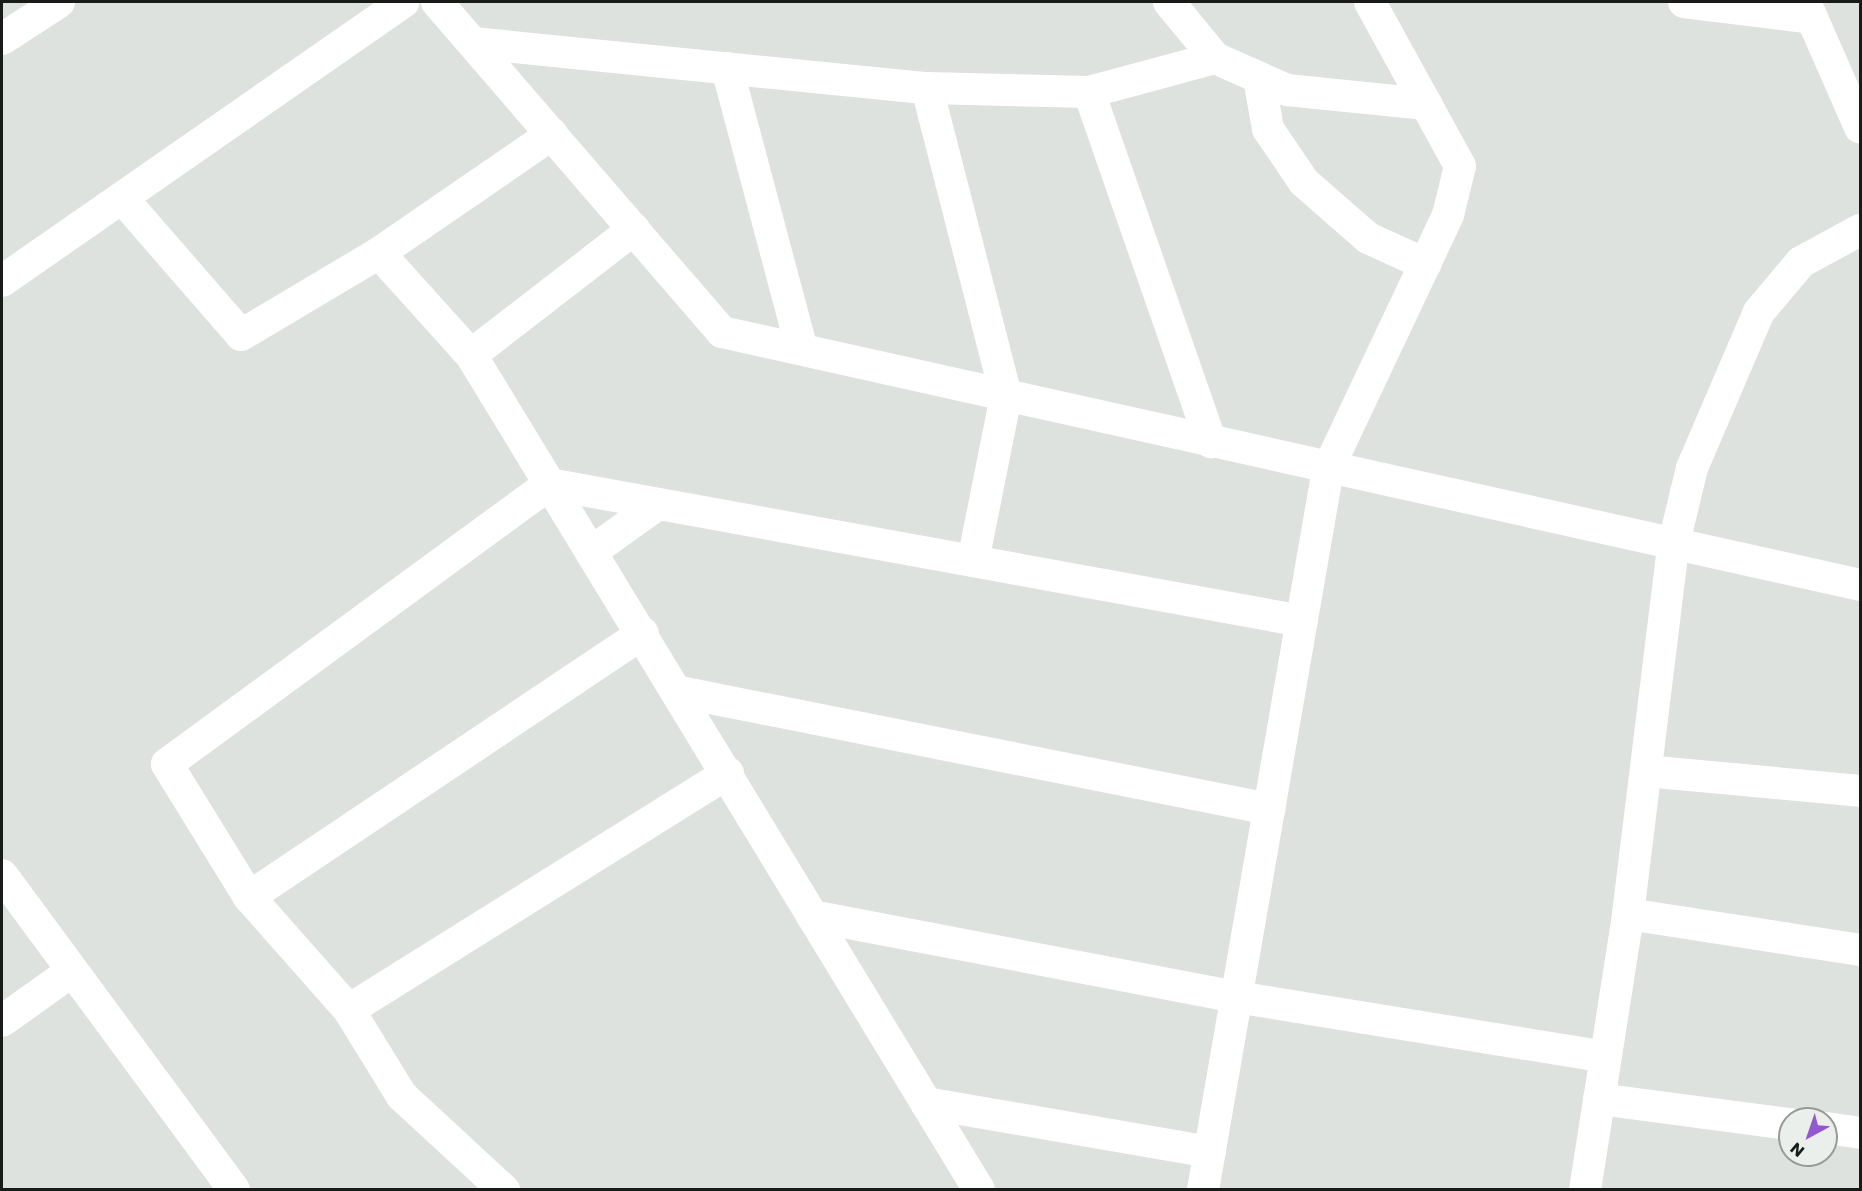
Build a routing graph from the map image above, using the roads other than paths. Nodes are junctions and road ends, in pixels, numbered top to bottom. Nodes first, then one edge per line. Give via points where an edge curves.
1 (58, 2) edge
2 (404, 2) edge
3 (437, 2) edge
4 (1169, 2) edge
5 (1370, 2) edge
6 (1684, 2) edge
7 (1808, 10) edge
8 (2, 39) edge
9 (473, 43) junction
10 (1215, 58) junction
11 (727, 68) junction
12 (1259, 78) junction
13 (927, 88) junction
14 (1089, 92) junction
15 (1426, 104) junction
16 (1860, 127) edge
17 (552, 134) junction
18 (122, 198) junction
19 (634, 229) junction
20 (1860, 230) edge
21 (379, 254) junction
22 (1425, 264) junction
23 (2, 281) edge
24 (802, 349) junction
25 (471, 355) junction
26 (1006, 396) junction
27 (1211, 442) junction
28 (1328, 469) junction
29 (549, 484) junction
30 (658, 504) junction
31 (1673, 547) junction
32 (591, 552) junction
33 (973, 561) junction
34 (1860, 585) edge
35 (1302, 621) junction
36 (643, 633) junction
37 (680, 692) junction
38 (1646, 771) junction
39 (728, 773) junction
40 (1860, 791) edge
41 (1269, 809) junction
42 (2, 875) edge
43 (249, 897) junction
44 (1628, 914) junction
45 (812, 916) junction
46 (1860, 950) edge
47 (72, 970) junction
48 (1236, 997) junction
49 (349, 1010) junction
50 (2, 1021) edge
51 (1605, 1057) junction
52 (1599, 1099) junction
53 (926, 1103) junction
54 (1778, 1122) edge
55 (1838, 1130) edge
56 (1860, 1133) edge
57 (1210, 1152) junction
58 (234, 1190) edge
59 (504, 1190) edge
60 (979, 1190) edge
61 (1203, 1190) edge
62 (1586, 1190) edge

1 - 8 street
2 - 18 street
3 - 9 street
4 - 10 street
5 - 15 street
6 - 7 street
7 - 16 street
9 - 11 street
9 - 17 street
10 - 12 street
10 - 14 street
11 - 13 street
11 - 24 street
12 - 15 street via 1287,90
12 - 22 street via 1268,129 1304,182 1368,238
13 - 14 street
13 - 26 street
14 - 27 street
15 - 22 street via 1460,166 1448,215
17 - 19 street
17 - 21 street
18 - 21 street via 242,335
18 - 23 street
19 - 24 street via 722,332
19 - 25 street
20 - 31 street via 1801,262 1759,312 1692,468
21 - 25 street
22 - 28 street
24 - 26 street
25 - 29 street
26 - 27 street
26 - 33 street
27 - 28 street
28 - 31 street
28 - 35 street
29 - 30 street
29 - 32 street
29 - 43 street via 167,764
30 - 32 street
30 - 33 street
31 - 34 street
31 - 38 street
32 - 36 street
33 - 35 street
35 - 41 street
36 - 37 street
36 - 43 street
37 - 39 street
37 - 41 street
38 - 40 street
38 - 44 street
39 - 45 street
39 - 49 street
41 - 48 street
42 - 47 street
43 - 49 street
44 - 46 street
44 - 51 street
45 - 48 street
45 - 53 street
47 - 50 street
47 - 58 street
48 - 51 street
48 - 57 street
49 - 59 street via 402,1096
51 - 52 street
52 - 54 street
52 - 62 street
53 - 57 street
53 - 60 street
55 - 56 street
57 - 61 street

